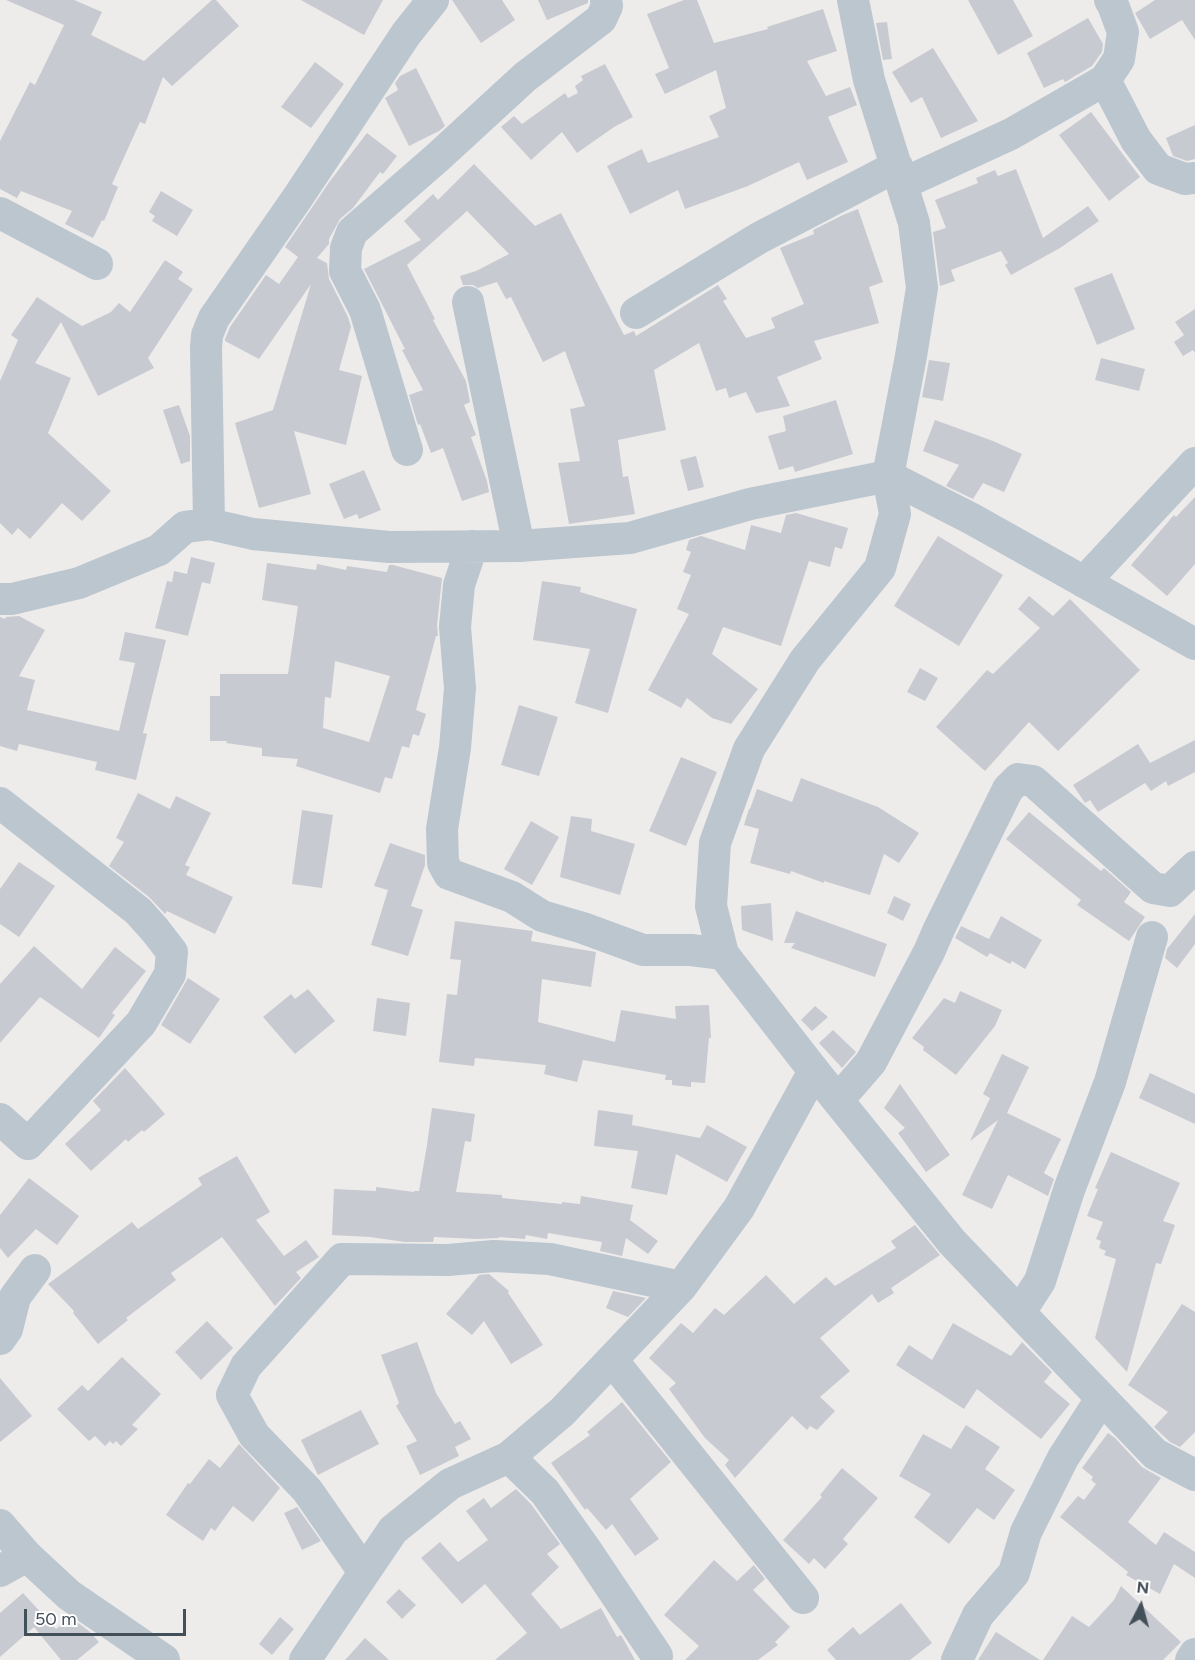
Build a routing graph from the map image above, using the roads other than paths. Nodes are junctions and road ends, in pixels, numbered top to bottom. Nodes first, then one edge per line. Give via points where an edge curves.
1 (433, 0) edge
2 (606, 0) edge
3 (853, 0) edge
4 (1115, 2) edge
5 (1105, 80) junction
6 (899, 175) junction
7 (1195, 178) edge
8 (0, 213) edge
9 (97, 264) dead end
10 (468, 302) dead end
11 (636, 313) dead end
12 (407, 450) dead end
13 (1195, 463) edge
14 (888, 476) junction
15 (209, 524) junction
16 (472, 546) junction
17 (519, 546) junction
18 (1084, 582) junction
19 (0, 599) edge
20 (1195, 644) edge
21 (0, 803) edge
22 (1195, 867) edge
23 (1152, 937) dead end
24 (723, 954) junction
25 (814, 1071) junction
26 (838, 1100) junction
27 (0, 1119) edge
28 (35, 1270) dead end
29 (681, 1287) junction
30 (1020, 1312) junction
31 (0, 1339) edge
32 (612, 1360) junction
33 (1101, 1399) junction
34 (509, 1457) junction
35 (1195, 1476) edge
36 (0, 1525) edge
37 (27, 1556) junction
38 (0, 1571) edge
39 (364, 1572) junction
40 (803, 1598) dead end
41 (1195, 1654) edge
42 (657, 1656) dead end
43 (164, 1660) edge
44 (305, 1660) edge
45 (957, 1660) edge
46 (1191, 1660) edge

1 - 15 street via 214,318 206,348
2 - 12 street via 601,19 525,77 352,232 346,248 345,271 365,310
3 - 6 street via 869,80
4 - 5 street via 1123,32 1119,59
5 - 6 street via 1011,134
5 - 7 street via 1136,140 1158,169 1185,179
6 - 11 street via 759,238
6 - 14 street via 914,223 922,288
8 - 9 street
10 - 17 street
13 - 18 street
14 - 17 street via 750,504 630,538
14 - 18 street
14 - 24 street via 895,514 880,568 805,660 749,749 715,843 711,906
15 - 16 street via 253,534 389,547
15 - 19 street via 185,527 159,550 79,583
16 - 17 street
16 - 24 street via 459,585 455,627 459,688 455,748 442,830 443,863 449,874 512,897 542,916 643,950
18 - 20 street
21 - 27 street via 138,912 172,952 170,974 141,1023 28,1144
22 - 26 street via 1170,891 1153,888 1033,781 1018,779 1008,789 871,1062
23 - 30 street via 1110,1082 1040,1281
24 - 25 street
25 - 26 street
25 - 29 street via 739,1208
26 - 30 street via 952,1242
28 - 31 street via 15,1297 7,1329
29 - 32 street
29 - 39 street via 550,1259 342,1259 246,1366 232,1395 254,1435 307,1490
30 - 33 street
32 - 34 street via 562,1412
32 - 40 street
33 - 35 street via 1155,1454
33 - 45 street via 1063,1458 1026,1532 1014,1573 978,1615
34 - 39 street via 450,1484 393,1530
34 - 42 street via 545,1492
36 - 37 street
37 - 38 street
37 - 43 street via 69,1595
39 - 44 street
41 - 46 street

